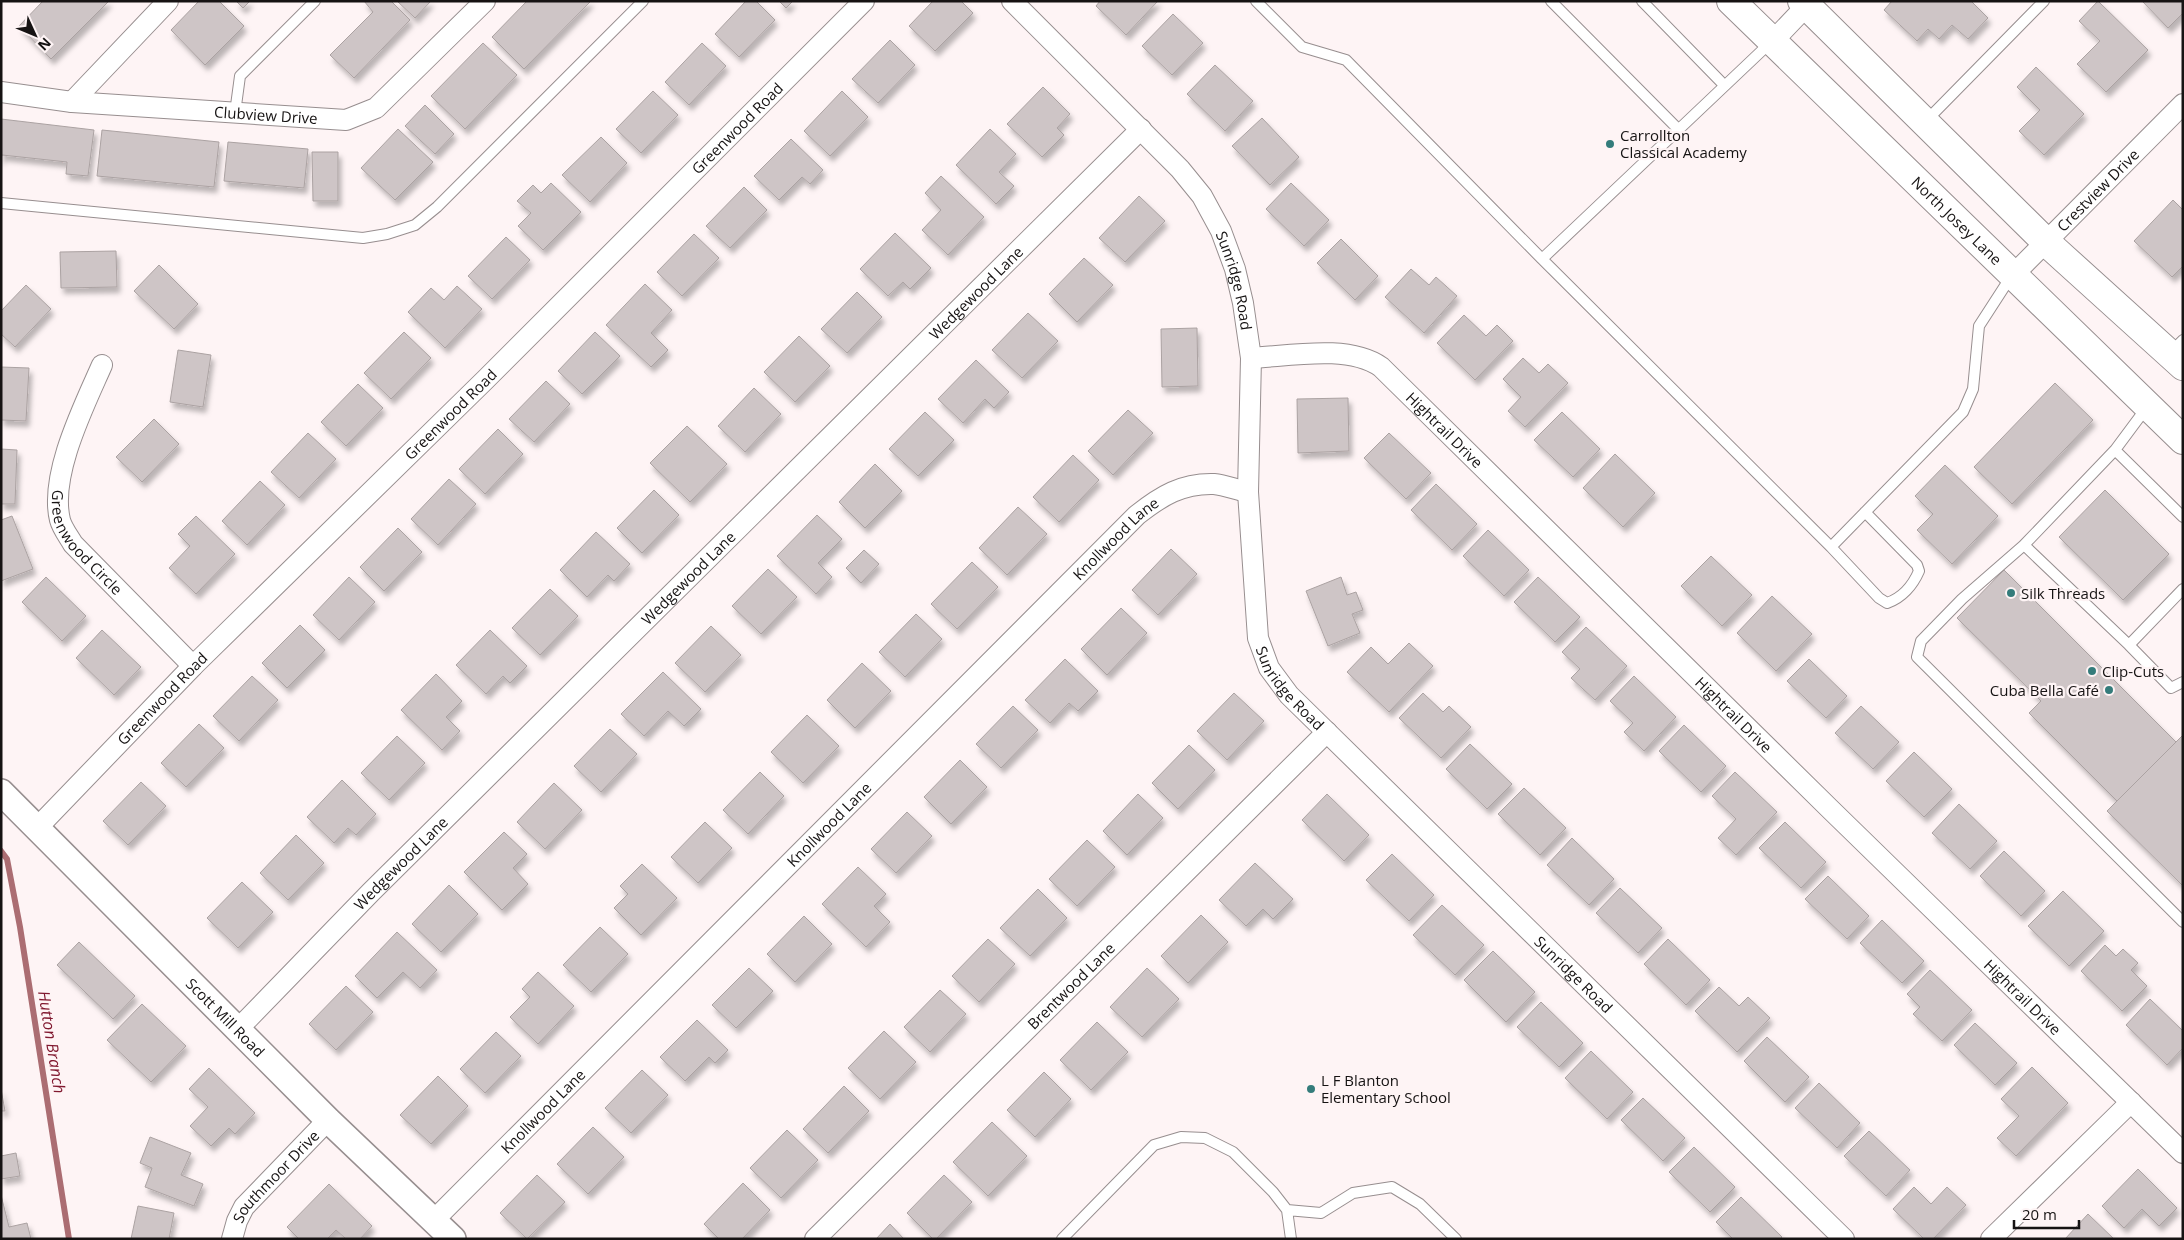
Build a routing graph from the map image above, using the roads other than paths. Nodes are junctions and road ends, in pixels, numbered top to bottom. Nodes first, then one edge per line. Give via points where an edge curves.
1 (168, 1) edge
2 (314, 1) edge
3 (485, 1) edge
4 (643, 1) edge
5 (864, 1) edge
6 (1012, 1) edge
7 (1256, 1) edge
8 (1552, 1) edge
9 (1642, 1) edge
10 (1731, 1) edge
11 (2044, 1) edge
12 (1806, 3) edge
13 (1772, 42) junction
14 (1724, 86) junction
15 (1, 92) edge
16 (72, 102) junction
17 (2183, 104) edge
18 (235, 113) junction
19 (1925, 122) junction
20 (1141, 129) junction
21 (1679, 130) junction
22 (1, 203) edge
23 (2047, 243) junction
24 (1542, 259) junction
25 (2013, 275) junction
26 (2178, 354) edge
27 (1251, 358) junction
28 (102, 364) dead end
29 (2148, 406) junction
30 (2183, 440) edge
31 (2115, 450) junction
32 (1248, 492) junction
33 (1865, 512) junction
34 (2183, 516) edge
35 (2024, 545) junction
36 (1831, 547) junction
37 (2183, 589) edge
38 (2129, 645) junction
39 (193, 666) junction
40 (2183, 682) edge
41 (1327, 732) junction
42 (1, 792) edge
43 (37, 828) junction
44 (2183, 922) edge
45 (239, 1028) junction
46 (2131, 1102) junction
47 (328, 1120) junction
48 (2183, 1152) edge
49 (1287, 1210) junction
50 (434, 1220) junction
51 (232, 1239) edge
52 (453, 1239) edge
53 (815, 1239) edge
54 (1062, 1239) edge
55 (1291, 1239) edge
56 (1456, 1239) edge
57 (1844, 1239) edge
58 (1991, 1239) edge

1 - 16 street
2 - 18 lane via 240,76
3 - 18 street, Clubview Drive via 376,108 346,120
4 - 22 lane via 437,207 415,225 387,234 363,238
5 - 39 street, Greenwood Road
6 - 20 street, Sunridge Road
7 - 24 lane via 1302,47 1346,60
8 - 21 lane
9 - 14 lane
10 - 13 main road, North Josey Lane
11 - 19 lane
12 - 13 street
12 - 19 main road
13 - 14 lane
13 - 25 main road, North Josey Lane
14 - 21 lane
15 - 16 street, Clubview Drive
16 - 18 street, Clubview Drive
17 - 23 street, Crestview Drive
19 - 23 main road
20 - 27 street, Sunridge Road via 1202,196 1221,230 1235,269
20 - 45 street, Wedgewood Lane via 378,885
21 - 24 lane
23 - 25 street, Crestview Drive
23 - 26 main road
24 - 36 lane
25 - 29 main road, North Josey Lane
25 - 33 lane via 1979,326 1973,389 1963,412
27 - 32 street, Sunridge Road
27 - 46 street, Hightrail Drive via 1342,353 1372,360 1381,367
28 - 39 street, Greenwood Circle via 59,477 60,521 72,544
29 - 30 main road, North Josey Lane
29 - 31 lane
31 - 34 lane
31 - 35 lane
32 - 41 street, Sunridge Road via 1258,638 1269,668 1289,695
32 - 50 street, Knollwood Lane via 1215,484 1185,487 1159,497 1137,514
33 - 36 lane
33 - 36 lane via 1917,565 1919,571 1913,583 1887,603
35 - 38 lane
35 - 44 lane via 1921,641 1918,657
37 - 38 lane
38 - 40 lane via 2171,688
39 - 43 street, Greenwood Road
41 - 53 street, Brentwood Lane
41 - 57 street, Sunridge Road
42 - 43 street, Scott Mill Road
43 - 45 street, Scott Mill Road
45 - 47 street, Scott Mill Road
46 - 48 street, Hightrail Drive
46 - 58 street
47 - 50 street, Scott Mill Road
47 - 51 street, Southmoor Drive via 244,1207 236,1221
49 - 54 lane via 1233,1152 1205,1138 1181,1137 1154,1145
49 - 55 lane
49 - 56 lane via 1321,1213 1353,1193 1392,1187 1420,1204
50 - 52 street, Scott Mill Road

